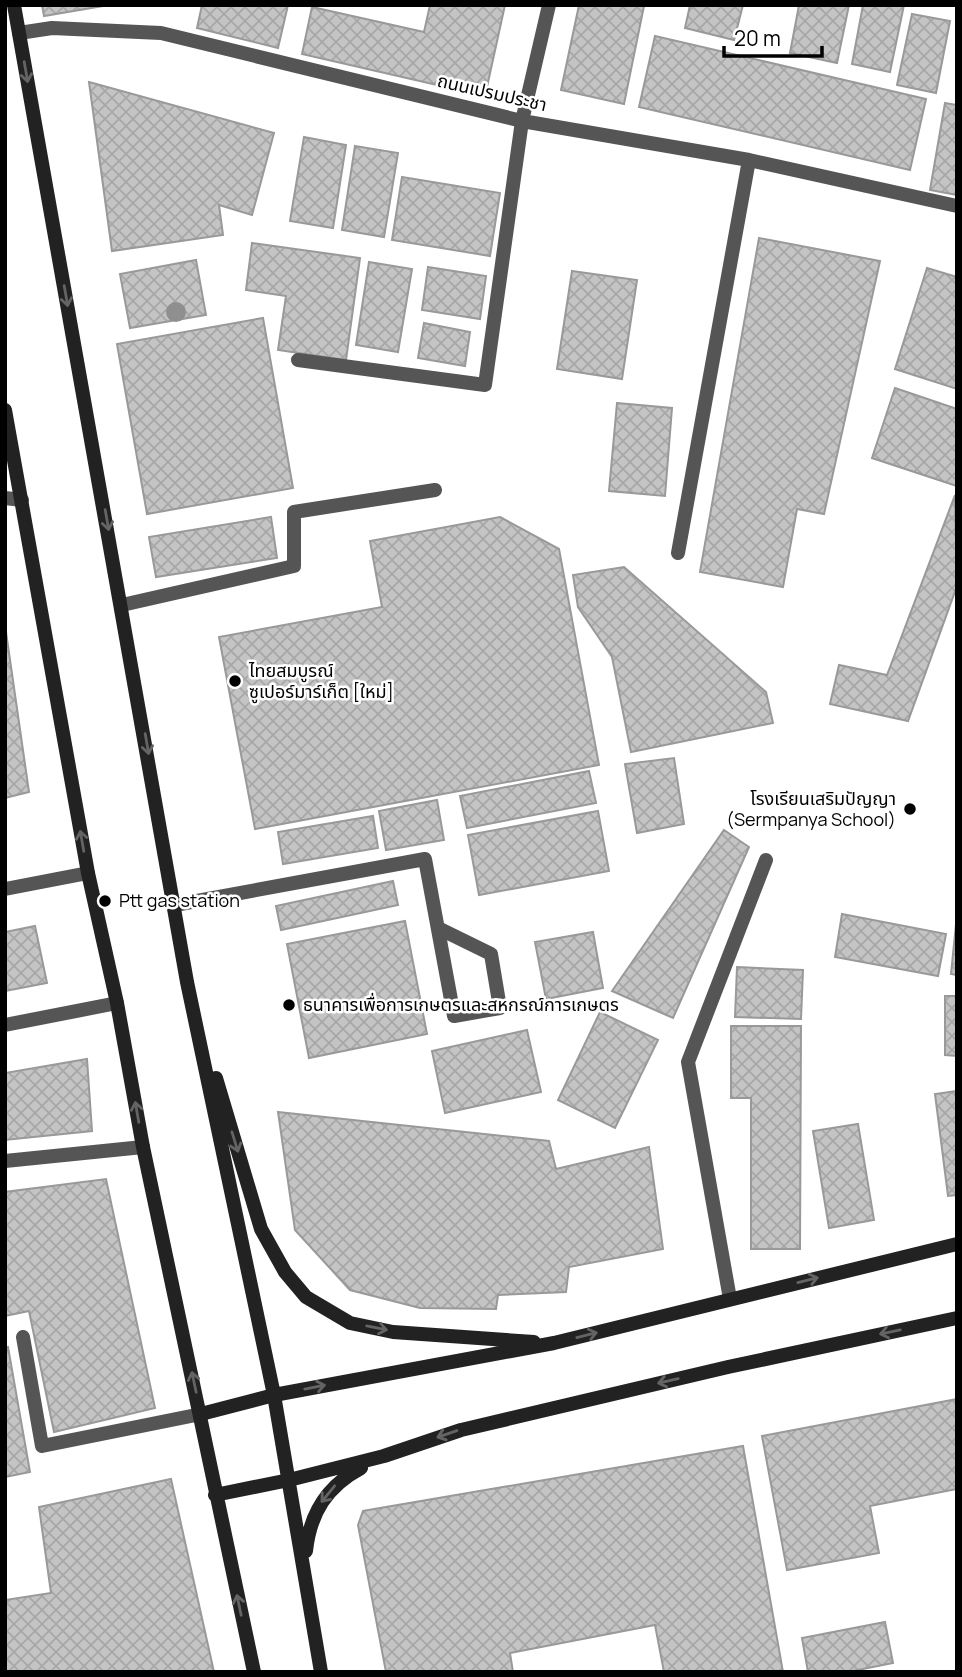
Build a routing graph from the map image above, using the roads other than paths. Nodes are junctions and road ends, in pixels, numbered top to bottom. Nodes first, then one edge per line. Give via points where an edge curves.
1 (14, 5) edge
2 (549, 5) edge
3 (19, 33) junction
4 (522, 121) junction
5 (749, 160) junction
6 (957, 206) edge
7 (298, 360) dead end
8 (5, 410) edge
9 (435, 489) dead end
10 (5, 498) edge
11 (22, 500) junction
12 (678, 553) dead end
13 (122, 605) junction
14 (766, 860) dead end
15 (88, 873) junction
16 (5, 888) edge
17 (175, 905) junction
18 (438, 928) junction
19 (187, 982) junction
20 (117, 1003) junction
21 (5, 1025) edge
22 (143, 1147) junction
23 (5, 1161) edge
24 (957, 1244) edge
25 (730, 1299) junction
26 (957, 1318) edge
27 (23, 1337) dead end
28 (554, 1343) junction
29 (274, 1395) junction
30 (201, 1414) junction
31 (384, 1456) junction
32 (289, 1480) junction
33 (215, 1494) junction
34 (309, 1607) junction
35 (254, 1672) edge
36 (321, 1672) edge

1 - 3 main road
2 - 4 street
3 - 4 street, ถนนเปรมประชา via 52,28 161,33
3 -> 13 main road
4 - 5 street, ถนนเปรมประชา
4 - 7 street via 485,386
5 - 6 street, ถนนเปรมประชา
5 - 12 street
8 - 11 main road
9 - 13 street via 294,512 293,566
10 - 11 street
15 -> 11 main road
13 -> 17 main road
14 - 25 street via 688,1062
15 - 16 street
15 - 20 main road
17 - 18 street via 425,859
17 - 19 main road
18 - 18 street via 454,1016 500,1008 491,954
19 -> 28 main road via 261,1229 285,1272 306,1297 350,1323 393,1332
19 - 29 main road
20 - 21 street
22 -> 20 main road
22 - 23 street
30 -> 22 main road
25 -> 24 main road
28 -> 25 main road
26 -> 31 main road via 460,1430
27 - 30 street via 42,1446
29 -> 28 main road
29 - 30 main road
29 - 32 main road
30 - 33 main road
31 - 32 main road
31 -> 34 main road via 344,1477 316,1511 305,1559
32 - 33 main road
32 - 34 main road
35 -> 33 main road
34 - 36 main road

